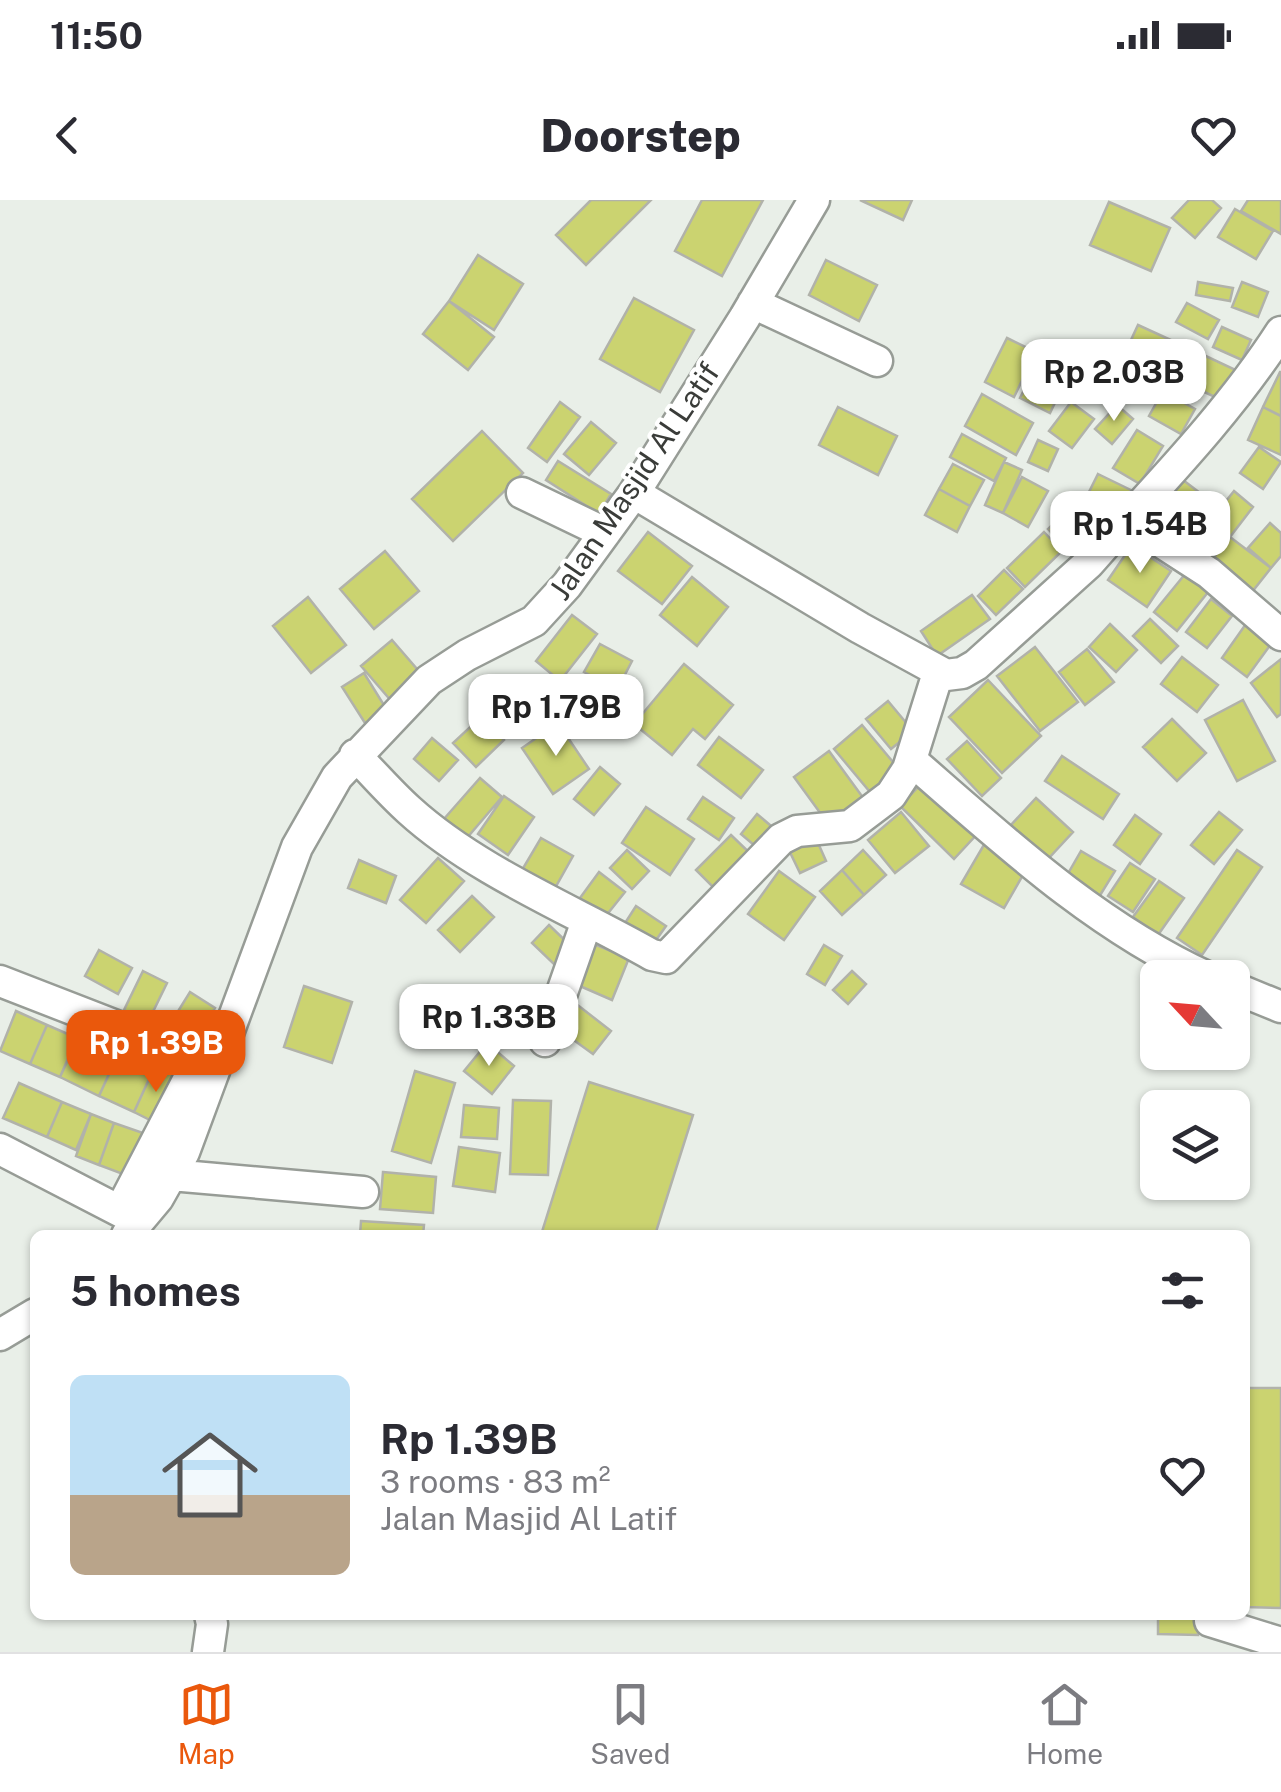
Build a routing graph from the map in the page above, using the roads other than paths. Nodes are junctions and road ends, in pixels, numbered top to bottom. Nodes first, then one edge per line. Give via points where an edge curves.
1 (814, 200) edge
2 (753, 304) junction
3 (1281, 332) edge
4 (877, 361) dead end
5 (522, 492) dead end
6 (634, 493) junction
7 (1127, 520) junction
8 (605, 533) junction
9 (1281, 635) edge
10 (938, 673) junction
11 (355, 755) junction
12 (911, 760) junction
13 (587, 920) junction
14 (1177, 960) edge
15 (1, 987) edge
16 (1250, 994) edge
17 (1281, 1007) edge
18 (545, 1041) dead end
19 (0, 1149) edge
20 (171, 1175) junction
21 (363, 1192) dead end
22 (129, 1222) edge
23 (30, 1317) edge
24 (0, 1335) edge
25 (211, 1620) edge
26 (1210, 1620) edge
27 (1216, 1620) edge
28 (1281, 1643) edge
29 (208, 1652) edge
30 (1216, 1652) edge

1 - 2 street, Jalan Masjid Al Latif
2 - 4 street
2 - 6 street, Jalan Masjid Al Latif
3 - 7 street via 1216,420
5 - 8 street
6 - 8 street, Jalan Masjid Al Latif
6 - 10 street
7 - 9 street via 1209,573
7 - 10 street via 976,665
8 - 11 street, Jalan Masjid Al Latif via 534,622 429,680
10 - 12 street
11 - 13 street via 442,835
11 - 20 street, Jalan Masjid Al Latif via 297,846 208,1094
12 - 13 street via 890,795 850,826 797,831 781,840 666,958
12 - 14 street via 1046,878
13 - 18 street
15 - 22 street via 196,1057
16 - 17 street
19 - 22 street
20 - 21 street
20 - 22 street, Jalan Masjid Al Latif
23 - 24 street
25 - 29 street
26 - 30 street
27 - 28 street

